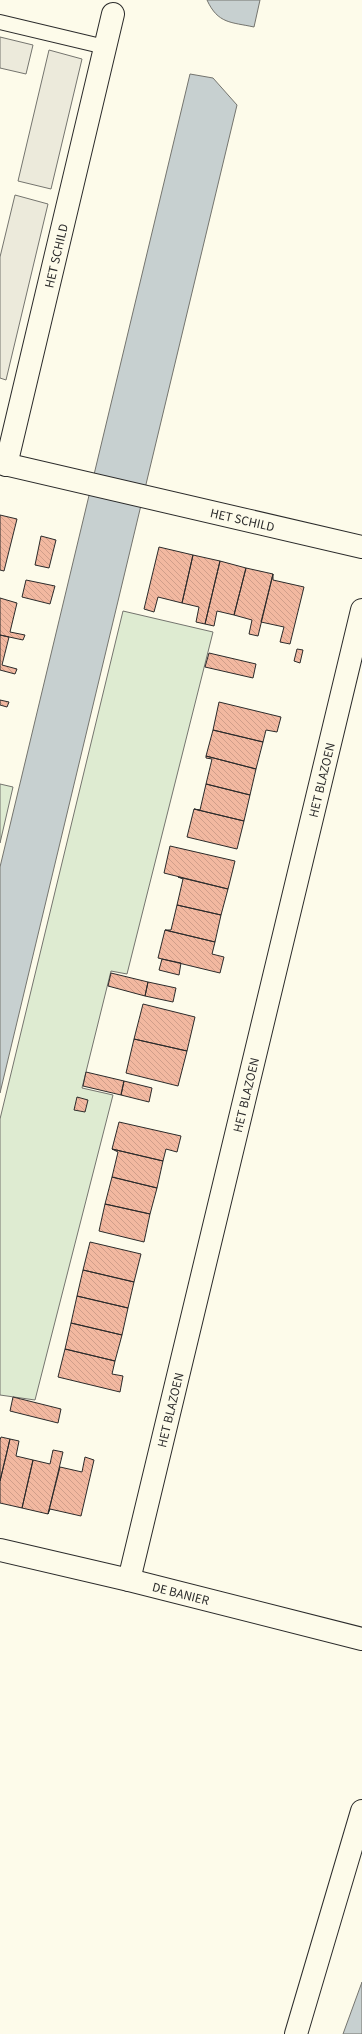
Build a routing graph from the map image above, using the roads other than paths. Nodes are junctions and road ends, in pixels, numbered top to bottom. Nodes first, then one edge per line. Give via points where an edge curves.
1 (114, 14) dead end
2 (0, 22) edge
3 (106, 47) junction
4 (3, 464) edge
5 (362, 547) edge
6 (362, 610) edge
7 (0, 1550) edge
8 (130, 1580) junction
9 (362, 1639) edge
10 (362, 1811) edge
11 (296, 2034) edge

1 - 3 street, HET SCHILD
2 - 3 lane
3 - 4 street, HET SCHILD
4 - 5 street, HET SCHILD
6 - 8 street, HET BLAZOEN
7 - 8 street, DE BANIER
8 - 9 street, DE BANIER
10 - 11 street

